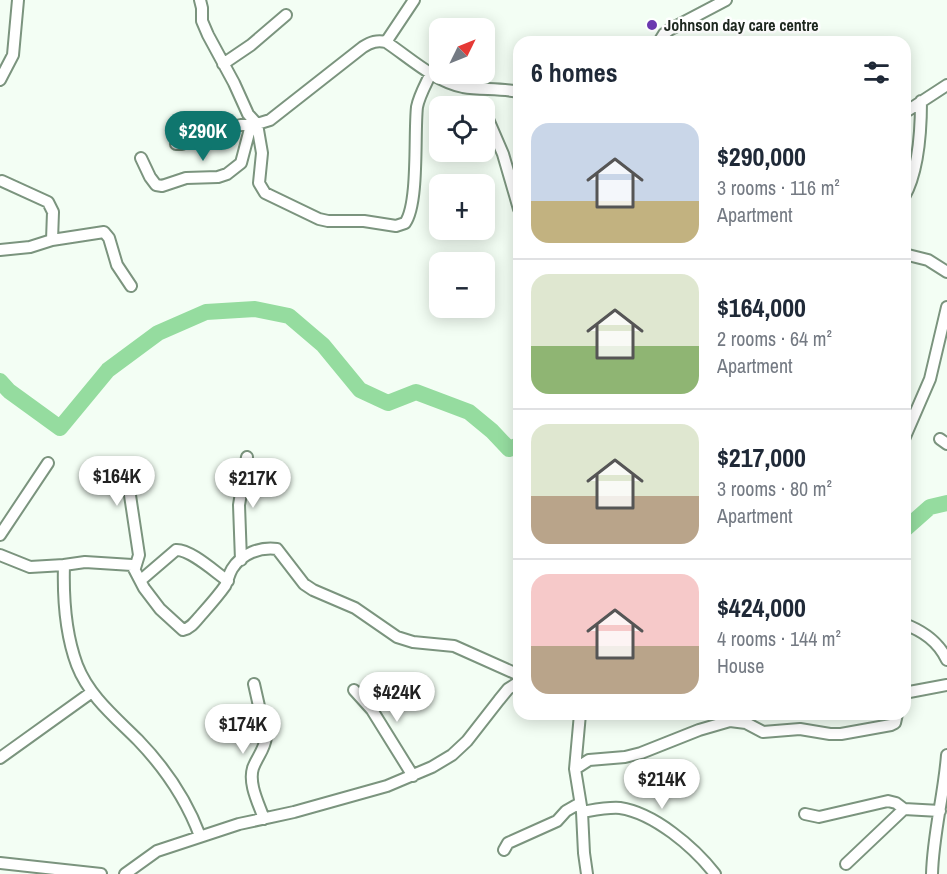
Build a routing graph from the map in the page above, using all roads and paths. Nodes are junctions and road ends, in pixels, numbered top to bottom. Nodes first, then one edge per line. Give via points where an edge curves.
1 (18, 0) edge
2 (200, 0) edge
3 (414, 0) edge
4 (720, 1) edge
5 (286, 15) dead end
6 (663, 36) edge
7 (386, 42) junction
8 (223, 64) junction
9 (429, 72) edge
10 (429, 78) edge
11 (0, 80) edge
12 (456, 84) edge
13 (947, 85) edge
14 (478, 89) junction
15 (513, 92) edge
16 (480, 96) edge
17 (921, 101) junction
18 (911, 108) edge
19 (254, 124) junction
20 (495, 135) edge
21 (176, 144) dead end
22 (141, 158) dead end
23 (2, 181) dead end
24 (911, 184) edge
25 (513, 188) edge
26 (52, 240) junction
27 (0, 250) edge
28 (911, 256) edge
29 (947, 272) edge
30 (131, 286) dead end
31 (946, 311) edge
32 (911, 423) edge
33 (247, 457) dead end
34 (48, 463) dead end
35 (139, 465) dead end
36 (0, 535) edge
37 (0, 555) edge
38 (241, 560) junction
39 (64, 565) junction
40 (135, 568) junction
41 (141, 580) junction
42 (228, 581) junction
43 (911, 627) edge
44 (947, 660) edge
45 (513, 672) edge
46 (254, 684) dead end
47 (947, 685) edge
48 (513, 686) edge
49 (354, 690) dead end
50 (92, 692) junction
51 (911, 692) edge
52 (579, 720) edge
53 (724, 720) edge
54 (736, 720) edge
55 (896, 720) edge
56 (947, 754) edge
57 (0, 758) edge
58 (575, 769) junction
59 (413, 776) junction
60 (945, 797) edge
61 (581, 807) junction
62 (904, 809) junction
63 (940, 811) junction
64 (805, 814) dead end
65 (264, 819) junction
66 (200, 836) junction
67 (504, 850) dead end
68 (0, 862) edge
69 (846, 864) dead end
70 (101, 874) edge
71 (125, 874) edge
72 (587, 874) edge
73 (715, 874) edge
74 (932, 874) edge

1 - 11 street via 13,55
2 - 8 street via 202,21
3 - 7 street
4 - 6 street
5 - 8 street
7 - 9 street
7 - 19 street via 370,43 270,120
8 - 19 street
10 - 19 street via 418,104 410,212 401,225 319,219 265,193 259,183 262,153
12 - 14 street
13 - 17 street
14 - 15 street
14 - 16 street
17 - 18 street
17 - 24 street
19 - 21 street via 218,130
19 - 22 street via 241,163 218,177 186,178 162,186 150,177
20 - 25 street
23 - 26 street via 48,202 53,212
26 - 27 street
26 - 30 street via 107,233 117,265
28 - 29 street via 928,260
31 - 32 street via 930,379
33 - 38 street via 239,505
34 - 36 street
35 - 40 street via 130,472 128,482 139,555
37 - 39 street via 30,567
38 - 42 street via 232,568
38 - 45 street via 257,550 277,549 304,584 355,608 397,636 413,642 454,646
39 - 40 street via 85,562
39 - 50 street via 63,602 69,636 77,666
40 - 41 street
41 - 42 street via 179,549
41 - 42 street via 160,609 183,630 192,625
43 - 44 street via 931,638
46 - 65 street via 266,737 252,776
47 - 51 street
48 - 59 street via 452,755
49 - 59 street
50 - 57 street
50 - 66 street via 162,771 188,807
52 - 58 street
53 - 58 street via 641,753 589,760
54 - 55 street via 763,732 800,729 841,734 891,725
56 - 60 street
58 - 61 street
59 - 65 street
60 - 63 street
61 - 67 street via 566,811 557,821 508,843
61 - 72 street
61 - 73 street via 617,808 645,817 694,850
62 - 63 street
62 - 64 street via 888,801 819,817
62 - 69 street
63 - 74 street
65 - 66 street
66 - 71 street via 157,851
68 - 70 street

